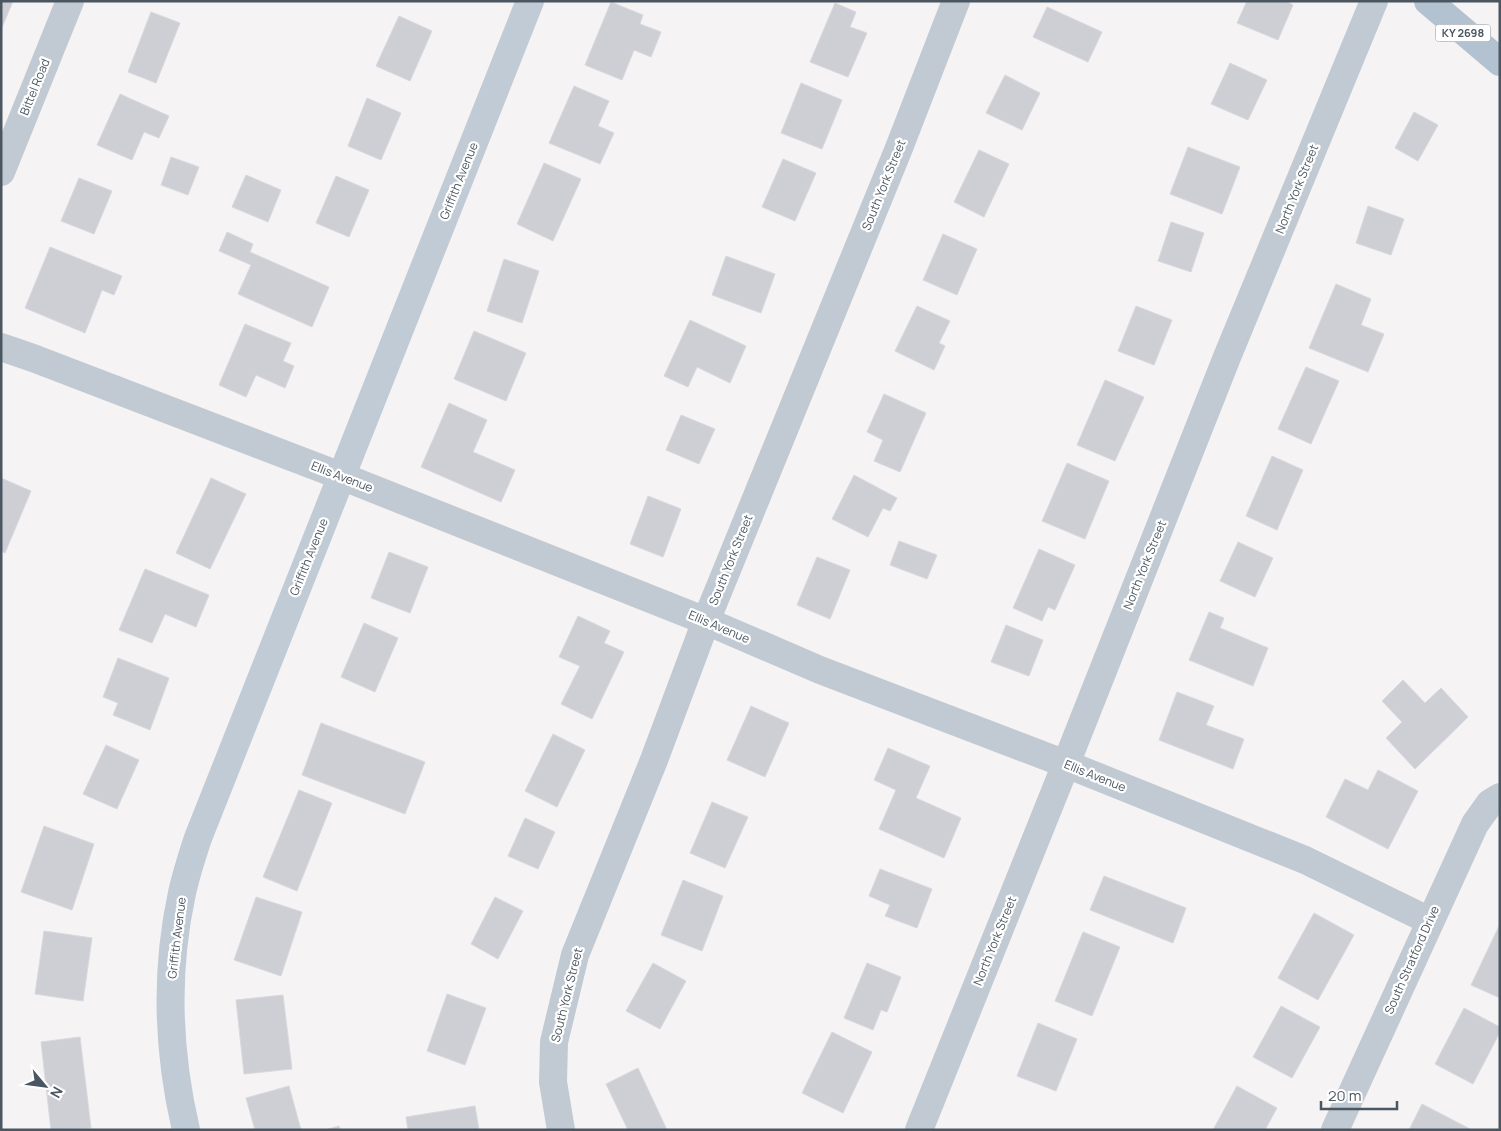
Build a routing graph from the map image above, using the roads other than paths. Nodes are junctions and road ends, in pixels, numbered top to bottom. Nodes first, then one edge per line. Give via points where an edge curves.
1 (70, 1) edge
2 (530, 1) edge
3 (956, 1) edge
4 (1374, 1) edge
5 (1428, 1) edge
6 (1500, 62) edge
7 (1, 172) edge
8 (1, 347) edge
9 (341, 476) junction
10 (706, 621) junction
11 (1066, 764) junction
12 (1500, 797) edge
13 (1430, 921) junction
14 (186, 1130) edge
15 (561, 1130) edge
16 (918, 1130) edge
17 (1336, 1130) edge

1 - 7 street, Bittel Road
2 - 9 street, Griffith Avenue
3 - 10 street, South York Street via 900,148
4 - 11 street, North York Street
5 - 6 main road, KY 2698
8 - 9 street, Ellis Avenue
9 - 10 street, Ellis Avenue
9 - 14 street, Griffith Avenue via 198,838 182,893 173,948 170,1000 172,1052
10 - 11 street, Ellis Avenue via 820,670
10 - 15 street, South York Street via 575,956 554,1042 553,1082
11 - 13 street, Ellis Avenue via 1305,860
11 - 16 street, North York Street
12 - 13 street, South Stratford Drive via 1490,803 1475,824
13 - 17 street, South Stratford Drive

